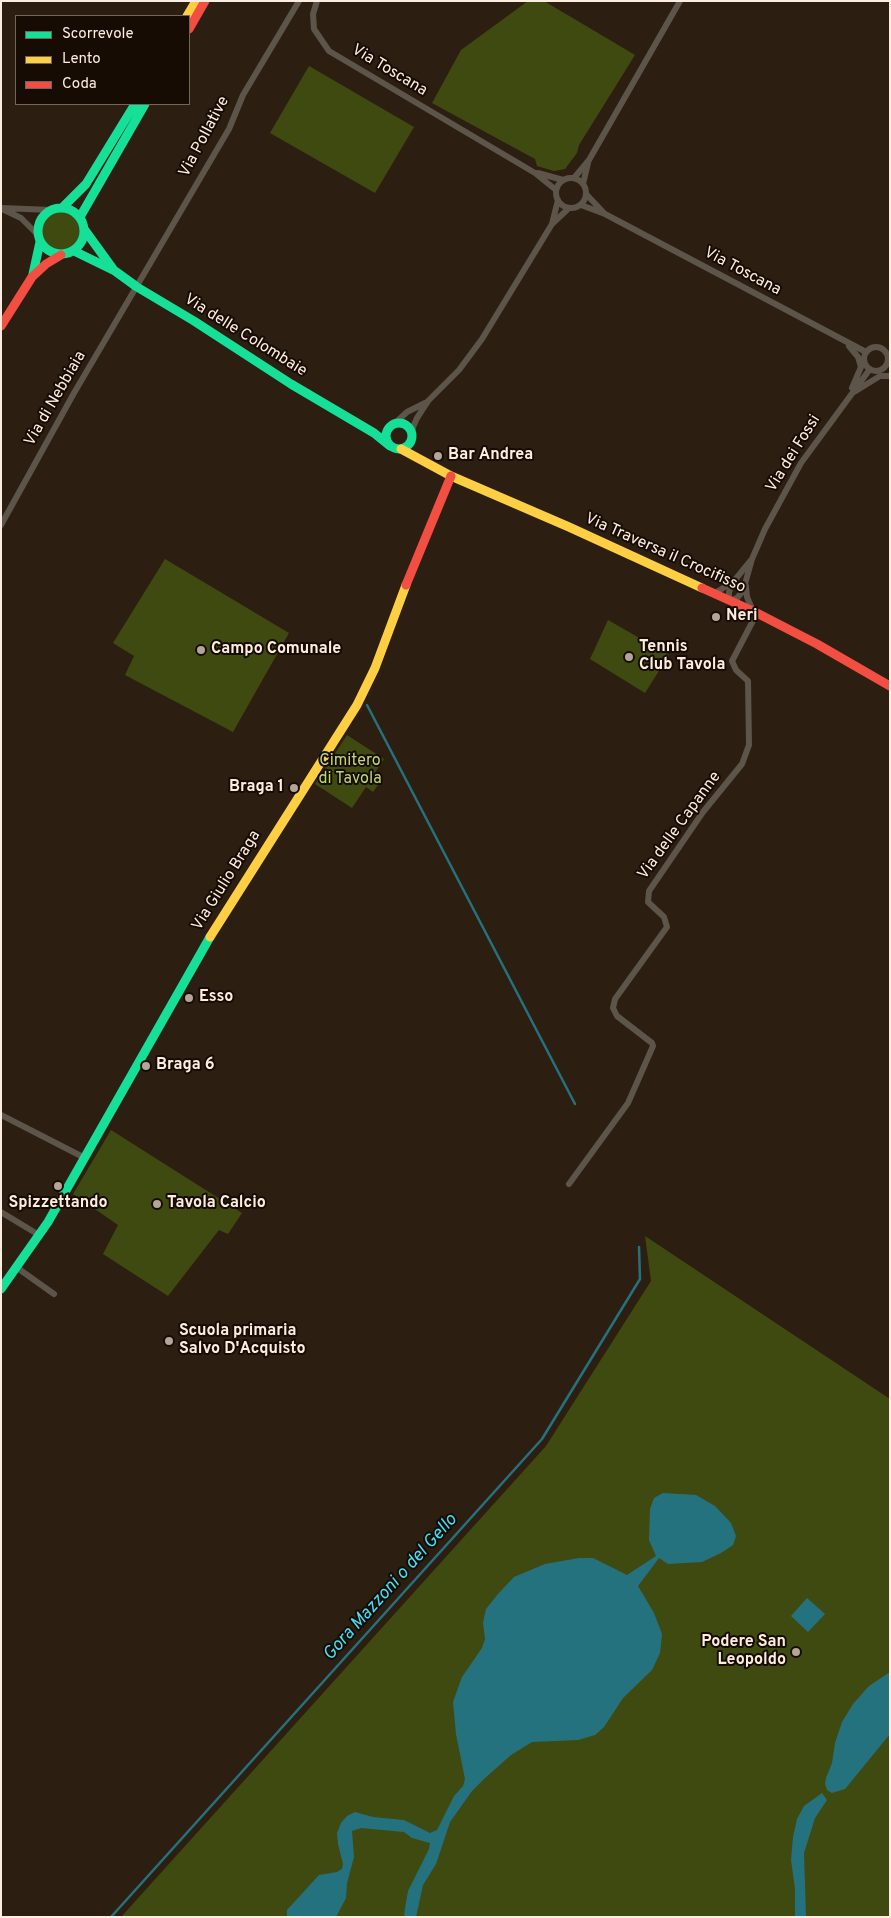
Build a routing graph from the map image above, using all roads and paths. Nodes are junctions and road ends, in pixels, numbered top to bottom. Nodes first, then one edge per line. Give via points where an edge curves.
1 (196, 1) edge
2 (205, 1) edge
3 (299, 1) edge
4 (317, 1) edge
5 (680, 1) edge
6 (188, 15) edge
7 (190, 27) edge
8 (134, 105) edge
9 (144, 105) edge
10 (589, 160) junction
11 (535, 173) junction
12 (574, 178) junction
13 (563, 180) junction
14 (583, 184) junction
15 (556, 190) junction
16 (586, 194) junction
17 (558, 200) junction
18 (581, 204) junction
19 (1, 208) edge
20 (62, 208) junction
21 (569, 208) junction
22 (52, 210) junction
23 (605, 214) junction
24 (80, 217) junction
25 (552, 224) junction
26 (84, 229) junction
27 (39, 238) junction
28 (74, 251) junction
29 (61, 255) junction
30 (115, 271) junction
31 (32, 277) junction
32 (136, 287) junction
33 (1, 326) edge
34 (844, 342) junction
35 (890, 344) edge
36 (885, 350) junction
37 (866, 352) junction
38 (888, 367) edge
39 (870, 369) junction
40 (890, 376) edge
41 (849, 396) junction
42 (428, 401) junction
43 (360, 425) junction
44 (392, 425) junction
45 (412, 439) junction
46 (390, 446) junction
47 (401, 449) junction
48 (422, 459) junction
49 (450, 476) junction
50 (1, 525) edge
51 (752, 559) junction
52 (734, 581) junction
53 (745, 584) junction
54 (715, 593) junction
55 (729, 601) junction
56 (755, 612) junction
57 (890, 686) edge
58 (1, 1115) edge
59 (85, 1158) junction
60 (569, 1184) dead end
61 (1, 1212) edge
62 (39, 1235) junction
63 (16, 1268) junction
64 (1, 1289) edge
65 (54, 1294) dead end

1 - 6 street
2 - 7 street
3 - 32 street, Via Pollative via 243,95 229,129
4 - 11 street, Via Toscana via 314,29 329,51
5 - 10 street
8 - 20 street via 86,184
9 - 24 street
10 - 12 street
10 - 14 street
11 - 13 street, Via Toscana
11 - 15 street, Via Toscana
12 - 13 street
12 - 14 street
13 - 15 street
14 - 16 street
15 - 17 street
16 - 18 street
16 - 23 street, Via Toscana
17 - 21 street
17 - 25 street
18 - 21 street
18 - 23 street, Via Toscana
19 - 22 street
19 - 27 street via 21,218
20 - 22 street
20 - 24 street
21 - 25 street
22 - 27 street via 41,220
23 - 34 street, Via Toscana
24 - 26 street
25 - 42 street via 482,339 459,370
26 - 28 street via 82,241
26 - 30 street, Via delle Colombaie
27 - 29 street via 48,251
27 - 31 street via 38,260
28 - 29 street
28 - 30 street, Via delle Colombaie
29 - 31 street
30 - 32 street, Via delle Colombaie
31 - 33 street
32 - 43 street, Via delle Colombaie
32 - 50 street, Via di Nebbiaia
34 - 37 street, Via Toscana
34 - 41 street via 858,357 861,367
35 - 36 street
36 - 37 street via 875,347
36 - 38 street
37 - 39 street via 864,359
38 - 39 street
39 - 41 street, Via dei Fossi
40 - 41 street via 880,376
41 - 51 street, Via dei Fossi via 801,463
42 - 44 street
42 - 45 street via 413,427
43 - 44 street, Via delle Colombaie via 381,428
43 - 46 street, Via delle Colombaie
44 - 45 street via 407,425
44 - 46 street via 386,435
45 - 47 street
45 - 48 street, Via Traversa il Crocifisso via 415,451
46 - 47 street
47 - 48 street, Via Traversa il Crocifisso
48 - 49 street, Via Traversa il Crocifisso
49 - 54 street, Via Traversa il Crocifisso
49 - 59 street, Via Giulio Braga via 375,668 357,705 196,960
51 - 52 street, Via dei Fossi
51 - 53 street, Via dei Fossi
52 - 54 street, Via dei Fossi
52 - 55 street, Via dei Fossi
53 - 55 street, Via dei Fossi via 740,595
53 - 56 street
54 - 55 street, Via Traversa il Crocifisso
55 - 56 street, Via Traversa il Crocifisso
56 - 57 street, Via Traversa il Crocifisso
56 - 60 street, Via delle Capanne via 732,661 748,681 749,745 742,764 703,812 649,891 648,902 664,917 667,928 615,999 613,1008 618,1016 653,1046 628,1103
58 - 59 street
59 - 62 street, Via Giulio Braga
61 - 62 street
62 - 63 street, Via Giulio Braga
63 - 64 street, Via Giulio Braga
63 - 65 street

